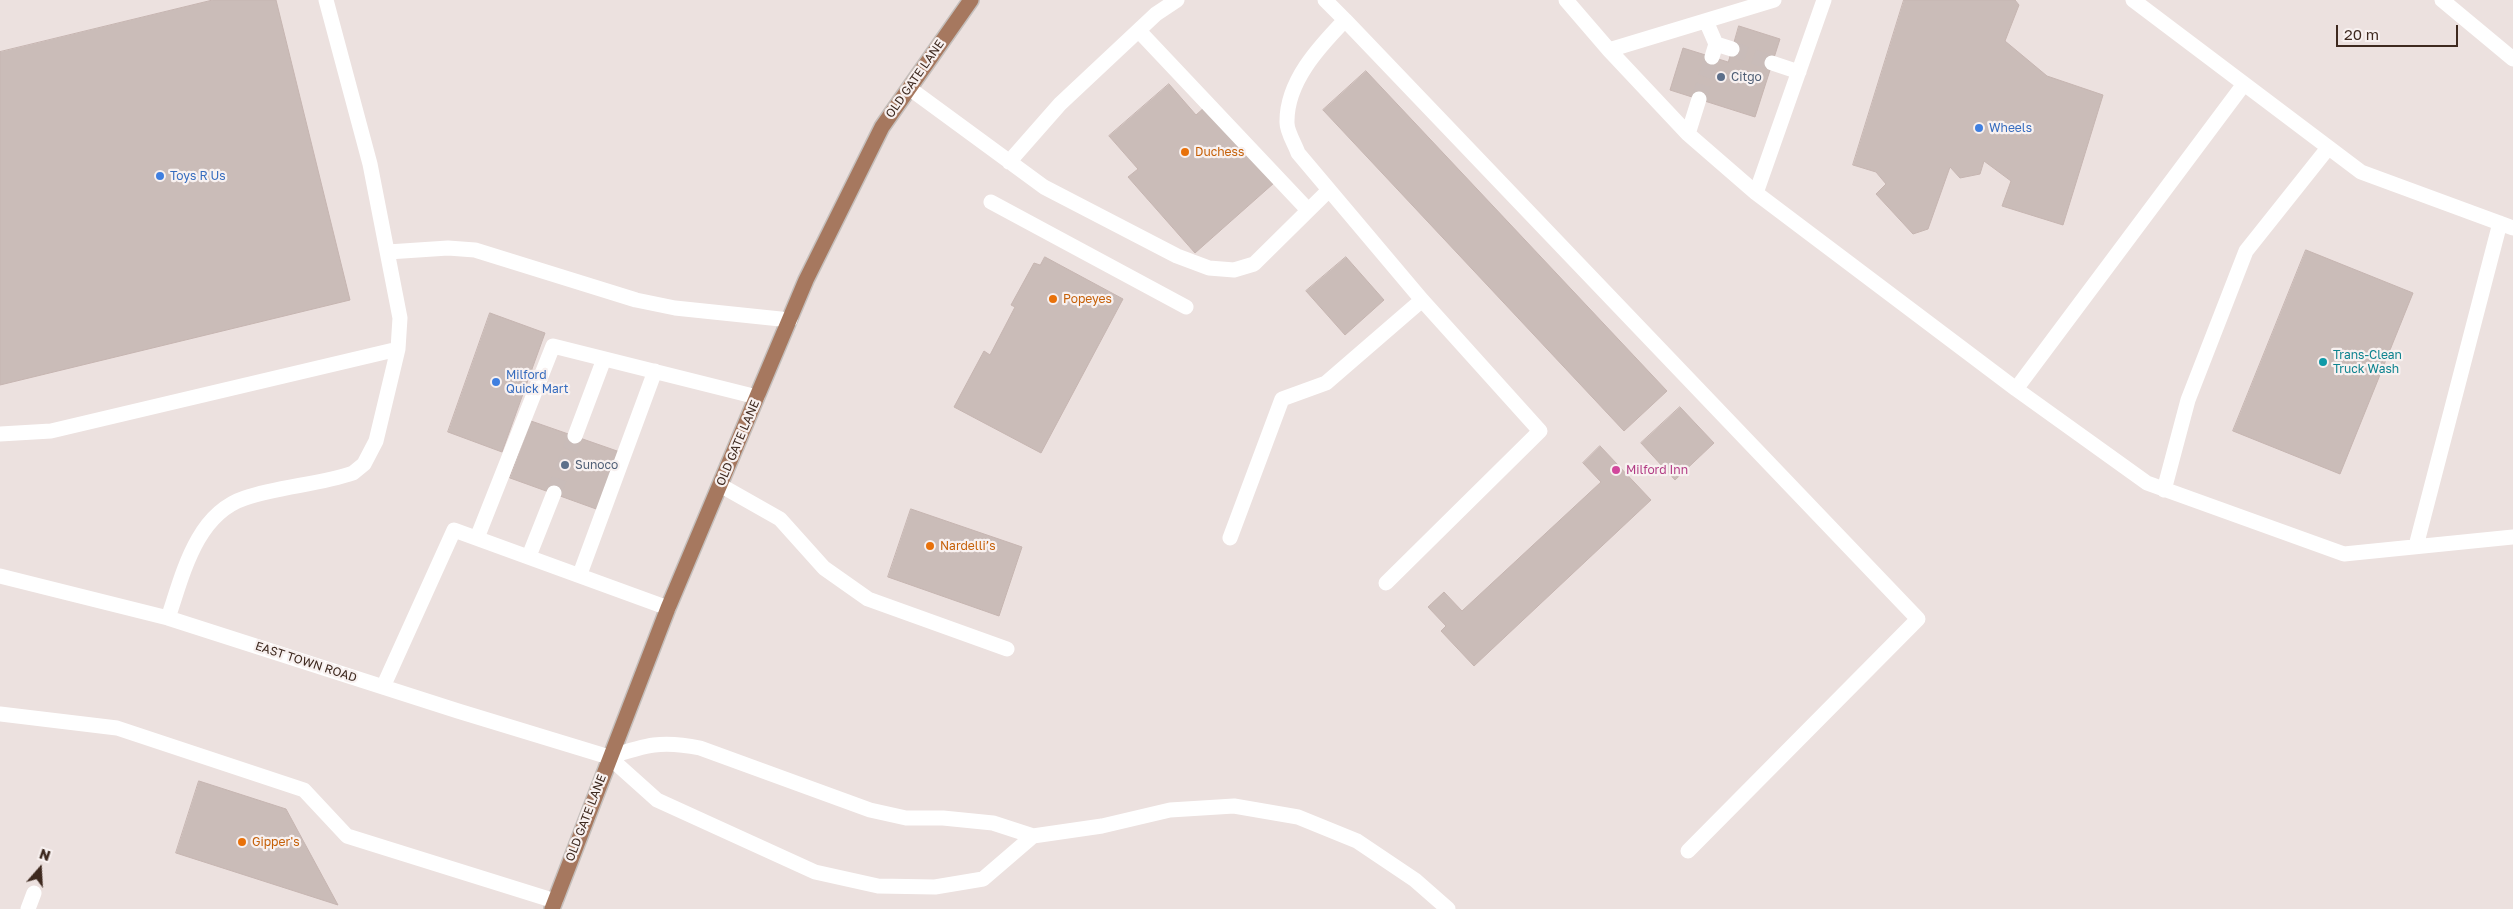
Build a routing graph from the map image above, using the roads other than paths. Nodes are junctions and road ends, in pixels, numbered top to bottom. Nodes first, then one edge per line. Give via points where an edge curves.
1 (326, 0) edge
2 (971, 0) edge
3 (1177, 0) edge
4 (1325, 0) edge
5 (1566, 0) edge
6 (1774, 0) edge
7 (1824, 0) edge
8 (2133, 0) edge
9 (2442, 0) edge
10 (1345, 20) junction
11 (1706, 21) junction
12 (1139, 31) junction
13 (1732, 49) tunnel mouth
14 (1609, 50) junction
15 (2513, 59) edge
16 (1772, 63) tunnel mouth
17 (1798, 72) junction
18 (2244, 84) junction
19 (909, 88) junction
20 (1699, 99) tunnel mouth
21 (1688, 134) junction
22 (2328, 148) junction
23 (1009, 162) junction
24 (1329, 190) junction
25 (1756, 193) junction
26 (991, 202) dead end
27 (1308, 210) junction
28 (2506, 226) edge
29 (388, 252) junction
30 (1422, 300) junction
31 (1186, 306) dead end
32 (790, 320) junction
33 (398, 350) junction
34 (604, 359) junction
35 (655, 371) junction
36 (2016, 389) junction
37 (757, 397) junction
38 (0, 434) edge
39 (575, 436) tunnel mouth
40 (720, 486) junction
41 (2164, 490) junction
42 (554, 493) tunnel mouth
43 (2513, 537) edge
44 (477, 538) junction
45 (1230, 538) dead end
46 (2416, 546) junction
47 (529, 556) junction
48 (580, 574) junction
49 (0, 576) edge
50 (1386, 583) dead end
51 (668, 608) junction
52 (168, 618) junction
53 (1007, 649) dead end
54 (383, 687) junction
55 (0, 714) edge
56 (609, 757) junction
57 (1033, 836) junction
58 (1688, 851) dead end
59 (34, 892) dead end
60 (554, 905) edge
61 (28, 909) edge
62 (1448, 909) edge

1 - 29 street via 370,164
2 - 19 main road, OLD GATE LANE
3 - 12 street
4 - 10 street
5 - 14 street
6 - 11 street
7 - 17 street
8 - 18 street
9 - 15 street
10 - 24 street via 1314,52 1293,91 1287,124 1298,153
10 - 58 street via 1918,619
11 - 13 street via 1714,51
11 - 14 street
12 - 23 street via 1060,104
12 - 27 street
14 - 21 street
16 - 17 street
17 - 25 street
18 - 22 street
18 - 36 street
19 - 23 street
19 - 32 main road, OLD GATE LANE via 882,126
20 - 21 street
21 - 25 street
22 - 28 street via 2360,172
22 - 41 street via 2246,251 2188,400
23 - 27 street via 1044,187 1177,256 1210,268 1234,270 1254,264
24 - 27 street
24 - 30 street
25 - 36 street
26 - 31 street
28 - 46 street
29 - 32 street via 448,248 475,250 646,302
29 - 33 street via 400,318
30 - 45 street via 1326,383 1282,399
30 - 50 street via 1540,431
32 - 37 main road, OLD GATE LANE
33 - 38 street via 51,431
33 - 52 street via 376,441 364,464 345,476 246,498 219,513 189,557
34 - 35 street
34 - 39 street
34 - 44 street via 553,346
35 - 37 street
35 - 48 street
36 - 41 street via 2147,484
37 - 40 main road, OLD GATE LANE
40 - 51 main road, OLD GATE LANE
40 - 53 street via 780,519 824,568 868,599
41 - 46 street via 2344,554
42 - 47 street
43 - 46 street
44 - 47 street
44 - 54 street via 454,530
47 - 48 street
48 - 51 street
49 - 52 street, EAST TOWN ROAD
51 - 56 main road, OLD GATE LANE
52 - 54 street, EAST TOWN ROAD
54 - 56 street, EAST TOWN ROAD
55 - 60 street via 117,728 304,790 347,836
56 - 57 street via 649,744 676,743 700,748 870,810 906,818 993,823
56 - 57 street via 657,800 815,872 878,886 935,887 983,879
56 - 60 main road, OLD GATE LANE
57 - 62 street via 1102,826 1170,810 1234,806 1298,817 1357,841 1415,880
59 - 61 street

